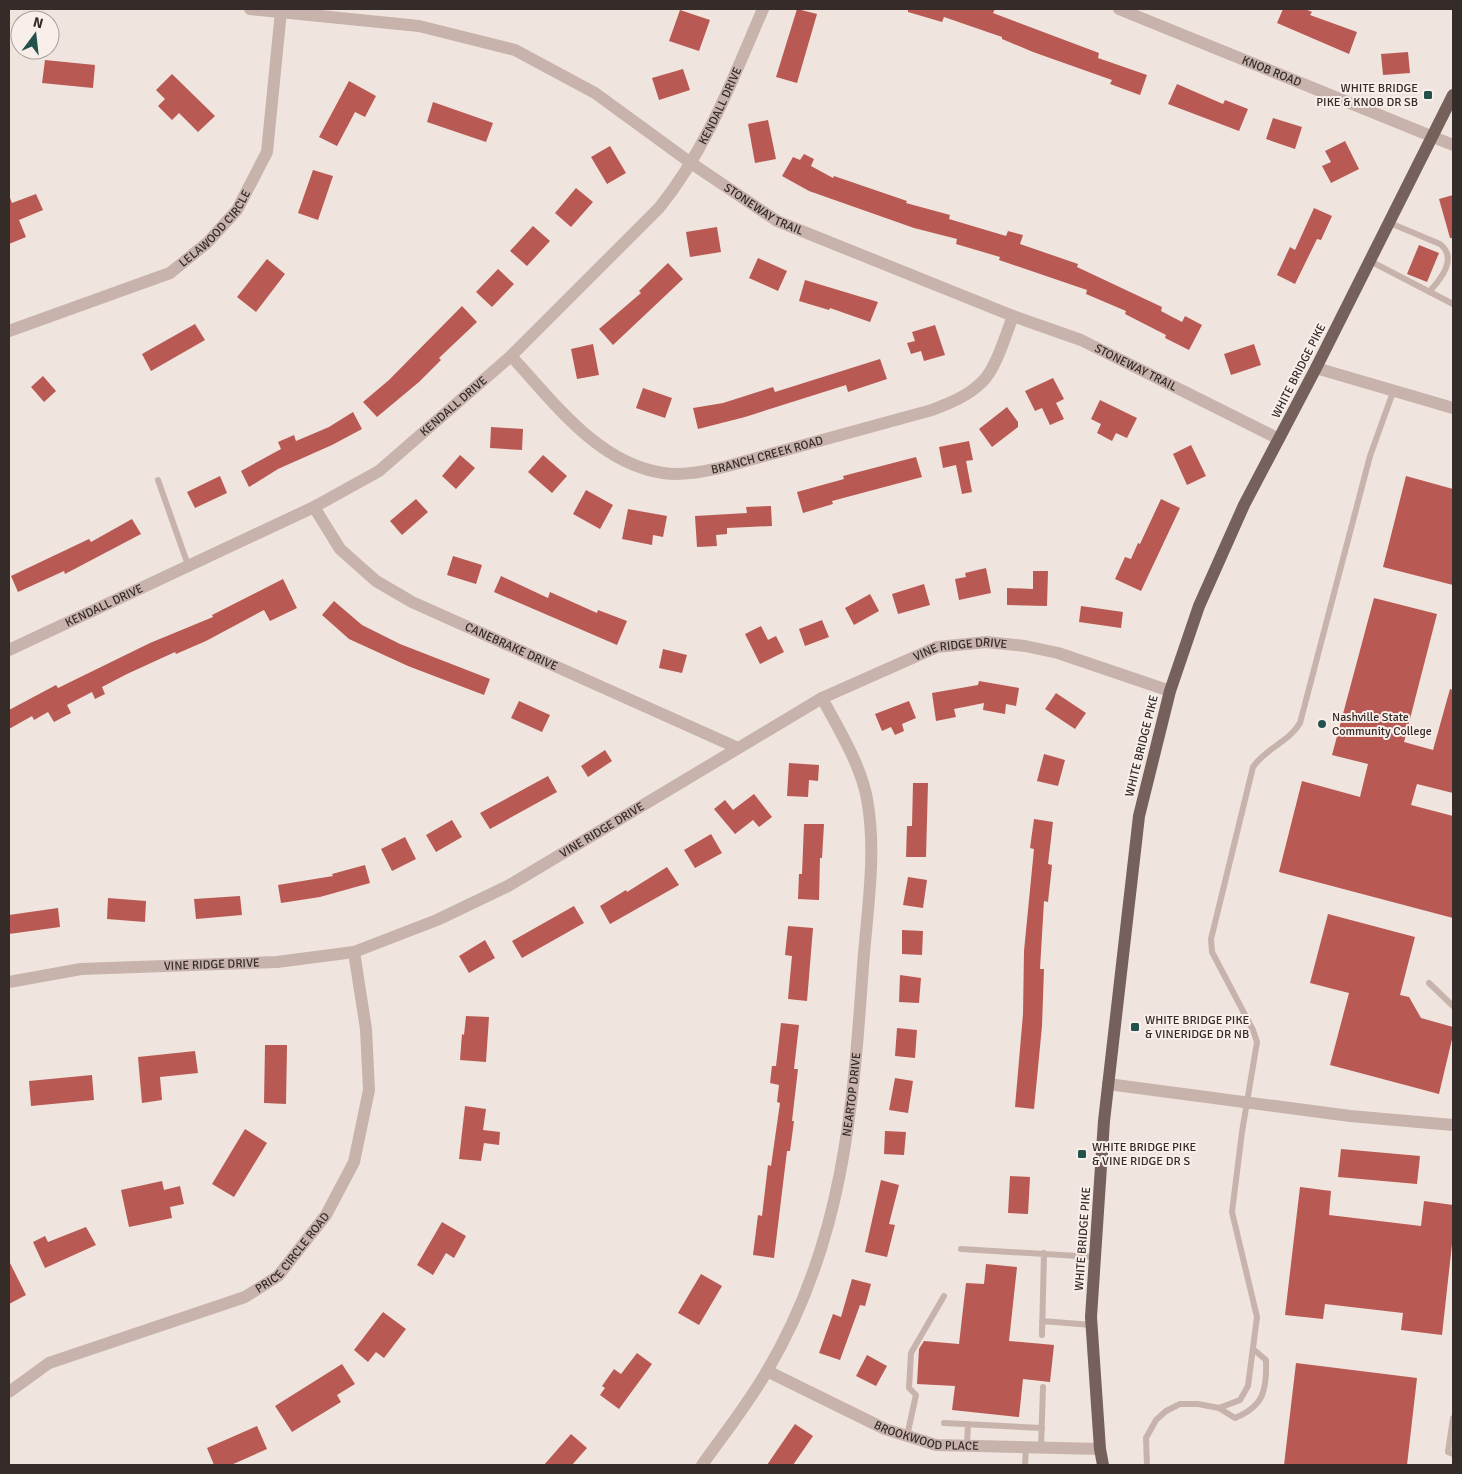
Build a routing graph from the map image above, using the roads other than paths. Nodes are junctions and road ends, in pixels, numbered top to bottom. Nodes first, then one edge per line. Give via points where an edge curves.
1 (250, 9) edge
2 (762, 9) edge
3 (1122, 9) edge
4 (281, 11) junction
5 (1453, 95) edge
6 (1434, 137) junction
7 (1453, 145) edge
8 (691, 163) junction
9 (1390, 222) junction
10 (1370, 261) junction
11 (1430, 292) junction
12 (1453, 304) edge
13 (1013, 316) junction
14 (9, 331) edge
15 (511, 356) junction
16 (1316, 368) junction
17 (1393, 392) junction
18 (1453, 408) edge
19 (1279, 439) junction
20 (158, 480) dead end
21 (314, 507) junction
22 (188, 565) junction
23 (9, 650) edge
24 (1170, 691) junction
25 (822, 698) junction
26 (738, 748) junction
27 (354, 952) junction
28 (9, 982) edge
29 (1429, 983) dead end
30 (1453, 1006) edge
31 (1108, 1084) junction
32 (1248, 1103) junction
33 (1453, 1125) edge
34 (961, 1249) dead end
35 (1044, 1253) junction
36 (1095, 1257) junction
37 (944, 1296) dead end
38 (1042, 1322) junction
39 (1092, 1325) junction
40 (1042, 1336) dead end
41 (1252, 1349) junction
42 (767, 1371) junction
43 (1044, 1387) dead end
44 (9, 1392) edge
45 (1219, 1408) junction
46 (1453, 1418) edge
47 (944, 1423) dead end
48 (968, 1424) junction
49 (1042, 1428) junction
50 (907, 1436) junction
51 (966, 1445) junction
52 (1026, 1447) junction
53 (1041, 1448) junction
54 (1100, 1449) junction
55 (1453, 1454) edge
56 (702, 1465) edge
57 (1025, 1465) edge
58 (1103, 1465) edge
59 (1147, 1465) edge

1 - 4 street, STONEWAY TRAIL
2 - 8 street, KENDALL DRIVE via 712,128
3 - 6 street, KNOB ROAD
4 - 8 street, STONEWAY TRAIL via 419,26 515,50 595,93
4 - 14 street, LELAWOOD CIRCLE via 267,152 237,210 207,243 170,273
5 - 6 main road, WHITE BRIDGE PIKE
6 - 7 street, KNOB ROAD
6 - 9 main road, WHITE BRIDGE PIKE
8 - 13 street, STONEWAY TRAIL via 777,221
8 - 15 street, KENDALL DRIVE via 680,183 659,208
9 - 10 main road, WHITE BRIDGE PIKE
9 - 11 lane via 1446,249 1449,258 1446,269
10 - 11 lane
10 - 16 main road, WHITE BRIDGE PIKE
11 - 12 lane
13 - 15 street, BRANCH CREEK ROAD via 984,381 959,399 932,410 753,460 691,473 664,473 638,467 610,454 581,430
13 - 19 street, STONEWAY TRAIL via 1081,340
15 - 21 street, KENDALL DRIVE via 379,471
16 - 17 street
16 - 19 main road, WHITE BRIDGE PIKE
17 - 18 street
17 - 32 lane via 1370,456 1300,723 1293,735 1262,755 1253,768 1211,940 1212,952 1253,1030 1256,1042
19 - 24 main road, WHITE BRIDGE PIKE via 1244,505 1199,606
20 - 22 lane
21 - 22 street, KENDALL DRIVE
21 - 26 street, CANEBRAKE DRIVE via 340,549 376,581 412,602
22 - 23 street, KENDALL DRIVE
24 - 25 street, VINE RIDGE DRIVE via 1058,653 986,642 937,647
24 - 31 main road, WHITE BRIDGE PIKE via 1139,816
25 - 26 street, VINE RIDGE DRIVE
25 - 42 street, NEARTOP DRIVE via 852,756 867,797 871,845 857,1054 836,1202 826,1239 804,1295
26 - 27 street, VINE RIDGE DRIVE via 508,886 437,920
27 - 28 street, VINE RIDGE DRIVE via 277,962 81,970
27 - 44 street, PRICE CIRCLE ROAD via 366,1029 369,1090 354,1162 326,1216 278,1276 245,1297 49,1363
29 - 30 lane
31 - 32 street
31 - 36 main road, WHITE BRIDGE PIKE
32 - 33 street
32 - 41 lane via 1232,1212 1257,1317
34 - 35 lane
35 - 36 lane
35 - 38 lane
36 - 39 main road, WHITE BRIDGE PIKE
37 - 50 lane via 911,1353 909,1388 916,1394
38 - 39 lane
38 - 40 lane
39 - 54 main road, WHITE BRIDGE PIKE
41 - 45 lane via 1248,1386 1240,1400
41 - 45 lane via 1266,1360 1266,1387 1260,1401 1250,1412 1235,1418
42 - 50 street, BROOKWOOD PLACE via 885,1429
42 - 56 street, NEARTOP DRIVE
43 - 49 lane
45 - 59 lane via 1180,1404 1166,1411 1156,1420 1146,1438
46 - 55 lane via 1448,1452
47 - 48 lane
48 - 49 lane
48 - 51 lane
49 - 53 lane
50 - 51 street, BROOKWOOD PLACE via 936,1444
51 - 52 street, BROOKWOOD PLACE
52 - 53 street, BROOKWOOD PLACE
52 - 57 lane
53 - 54 street, BROOKWOOD PLACE
54 - 58 main road, WHITE BRIDGE PIKE

